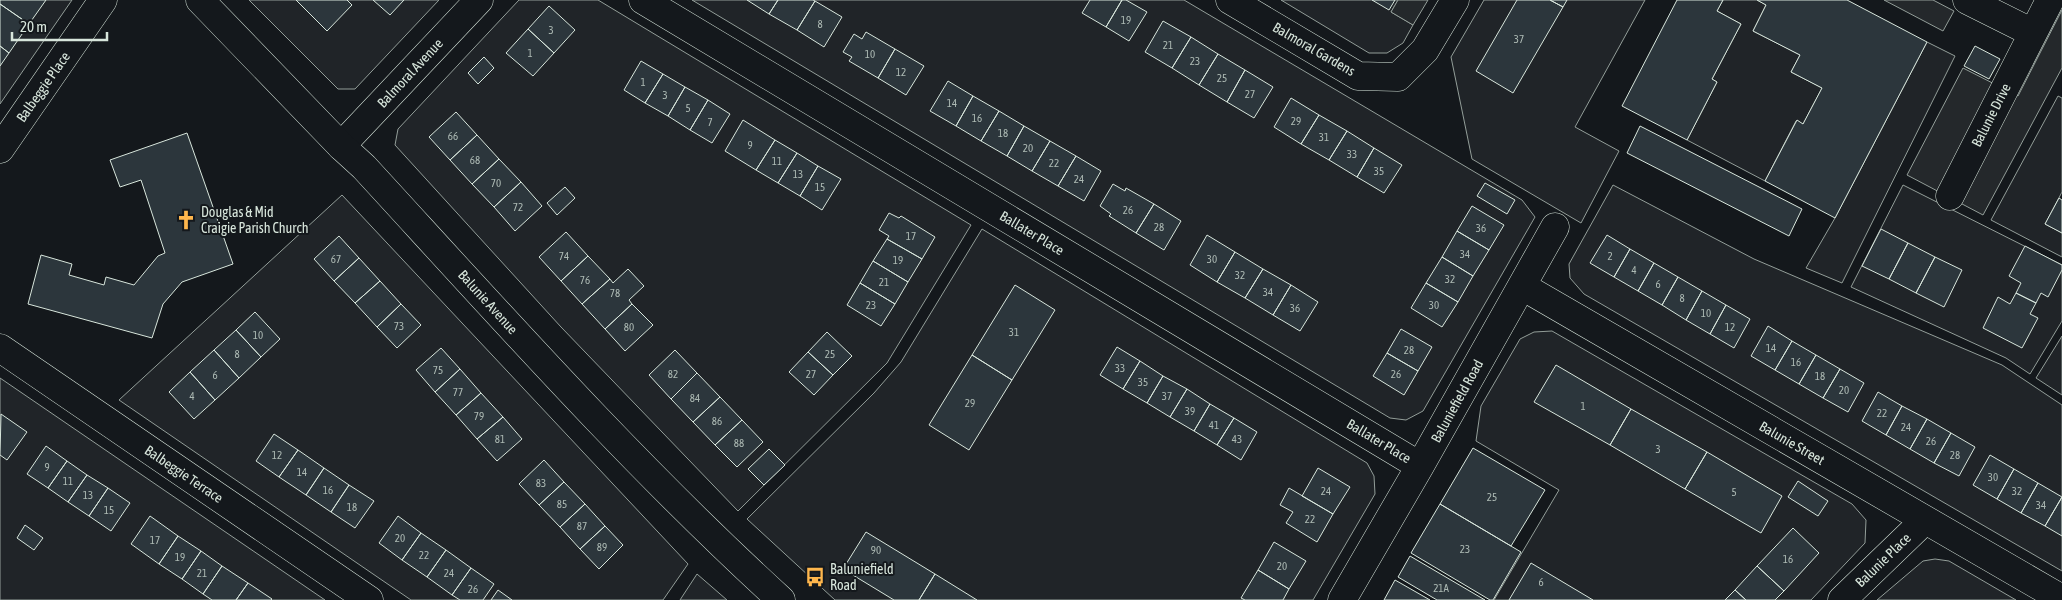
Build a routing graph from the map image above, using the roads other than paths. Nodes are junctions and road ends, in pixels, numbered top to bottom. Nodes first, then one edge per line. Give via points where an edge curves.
1 (103, 0) edge
2 (200, 0) edge
3 (479, 0) edge
4 (643, 0) edge
5 (1230, 0) edge
6 (1455, 0) edge
7 (1967, 0) edge
8 (2050, 0) edge
9 (2033, 33) junction
10 (341, 146) junction
11 (0, 149) edge
12 (1950, 196) dead end
13 (1556, 227) dead end
14 (1522, 286) junction
15 (0, 348) edge
16 (1420, 466) junction
17 (1925, 520) junction
18 (2062, 599) edge
19 (369, 600) edge
20 (781, 600) edge
21 (1342, 600) edge
22 (1842, 600) edge

1 - 11 street, Balbeggie Place
2 - 10 street, Balunie Avenue
3 - 10 street, Balmoral Avenue
4 - 16 street, Ballater Place
5 - 6 street, Balmoral Gardens via 1358,76 1398,77 1425,50
7 - 9 street
8 - 9 street, Balunie Drive
9 - 12 street, Balunie Drive
10 - 20 street, Balunie Avenue via 562,383 717,542
13 - 14 street, Baluniefield Road
14 - 16 street, Baluniefield Road
14 - 17 street, Balunie Street
15 - 19 street, Balbeggie Terrace
16 - 21 street, Baluniefield Road
17 - 18 street, Balunie Street
17 - 22 street, Balunie Place

